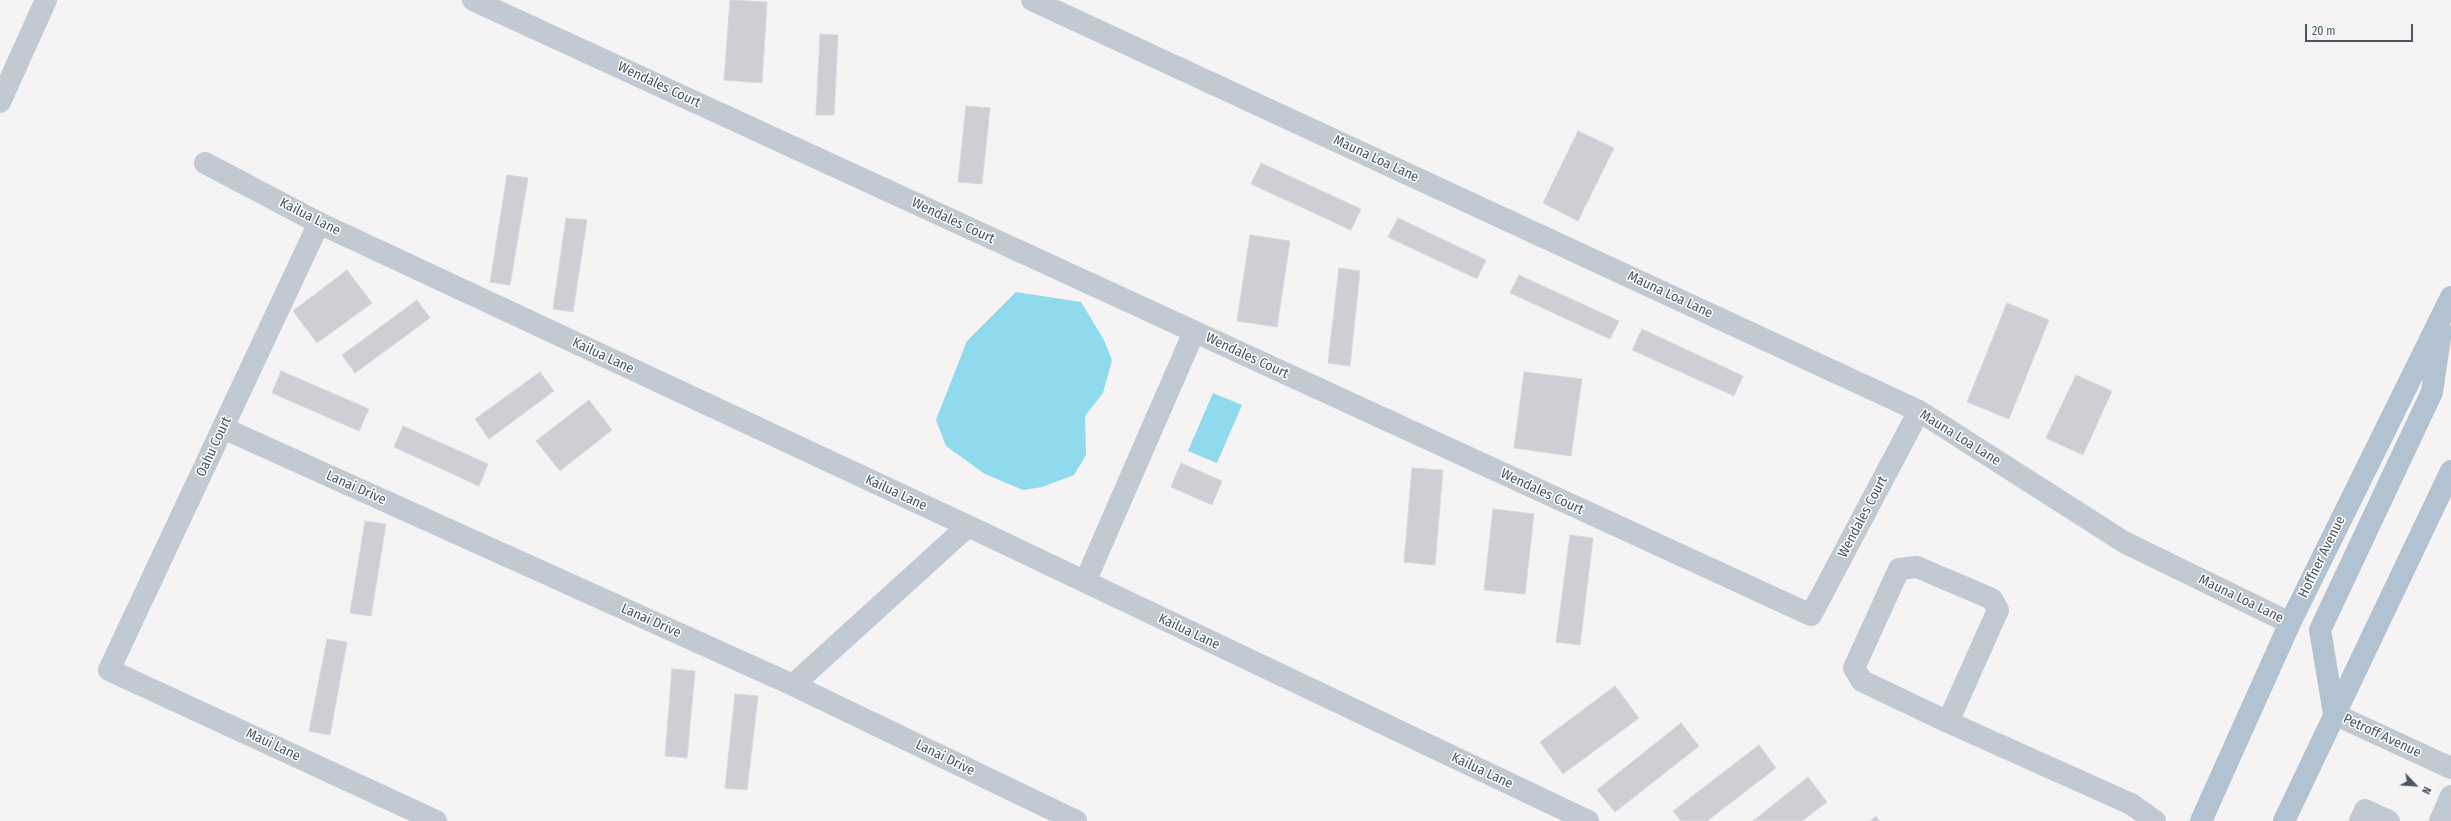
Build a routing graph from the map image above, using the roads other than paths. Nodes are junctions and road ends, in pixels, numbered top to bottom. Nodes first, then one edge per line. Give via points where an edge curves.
1 (46, 0) edge
2 (473, 0) edge
3 (1032, 0) edge
4 (0, 102) edge
5 (205, 163) dead end
6 (319, 223) junction
7 (2448, 304) edge
8 (1194, 332) junction
9 (1919, 411) junction
10 (223, 428) junction
11 (2451, 471) edge
12 (968, 526) junction
13 (1085, 582) junction
14 (2290, 624) junction
15 (109, 670) joint
16 (793, 685) junction
17 (2334, 714) junction
18 (1948, 722) junction
19 (2451, 768) edge
20 (2451, 796) edge
21 (436, 821) edge
22 (1076, 821) edge
23 (1588, 821) edge
24 (2155, 821) edge
25 (2201, 821) edge
26 (2284, 821) edge
27 (2360, 821) edge
28 (2389, 821) edge
29 (2440, 821) edge

1 - 4 street
2 - 8 street, Wendales Court
3 - 9 street, Mauna Loa Lane
5 - 6 street, Kailua Lane
6 - 10 street, Oahu Court
6 - 12 street, Kailua Lane
7 - 14 main road, Hoffner Avenue
7 - 17 main road via 2432,392 2320,630
8 - 9 street, Wendales Court via 1811,615
8 - 13 street
9 - 14 street, Mauna Loa Lane via 2124,542
10 - 15 street, Oahu Court
10 - 16 street, Lanai Drive
11 - 17 main road
12 - 13 street, Kailua Lane
12 - 16 street
13 - 23 street, Kailua Lane
14 - 25 main road, Hoffner Avenue
15 - 21 street, Maui Lane
16 - 22 street, Lanai Drive
17 - 19 street, Petroff Avenue
17 - 26 main road
18 - 18 street via 1862,681 1854,668 1899,568 1917,567 1992,599 1998,610
18 - 24 street via 2131,804
20 - 29 street
27 - 28 street via 2365,810

